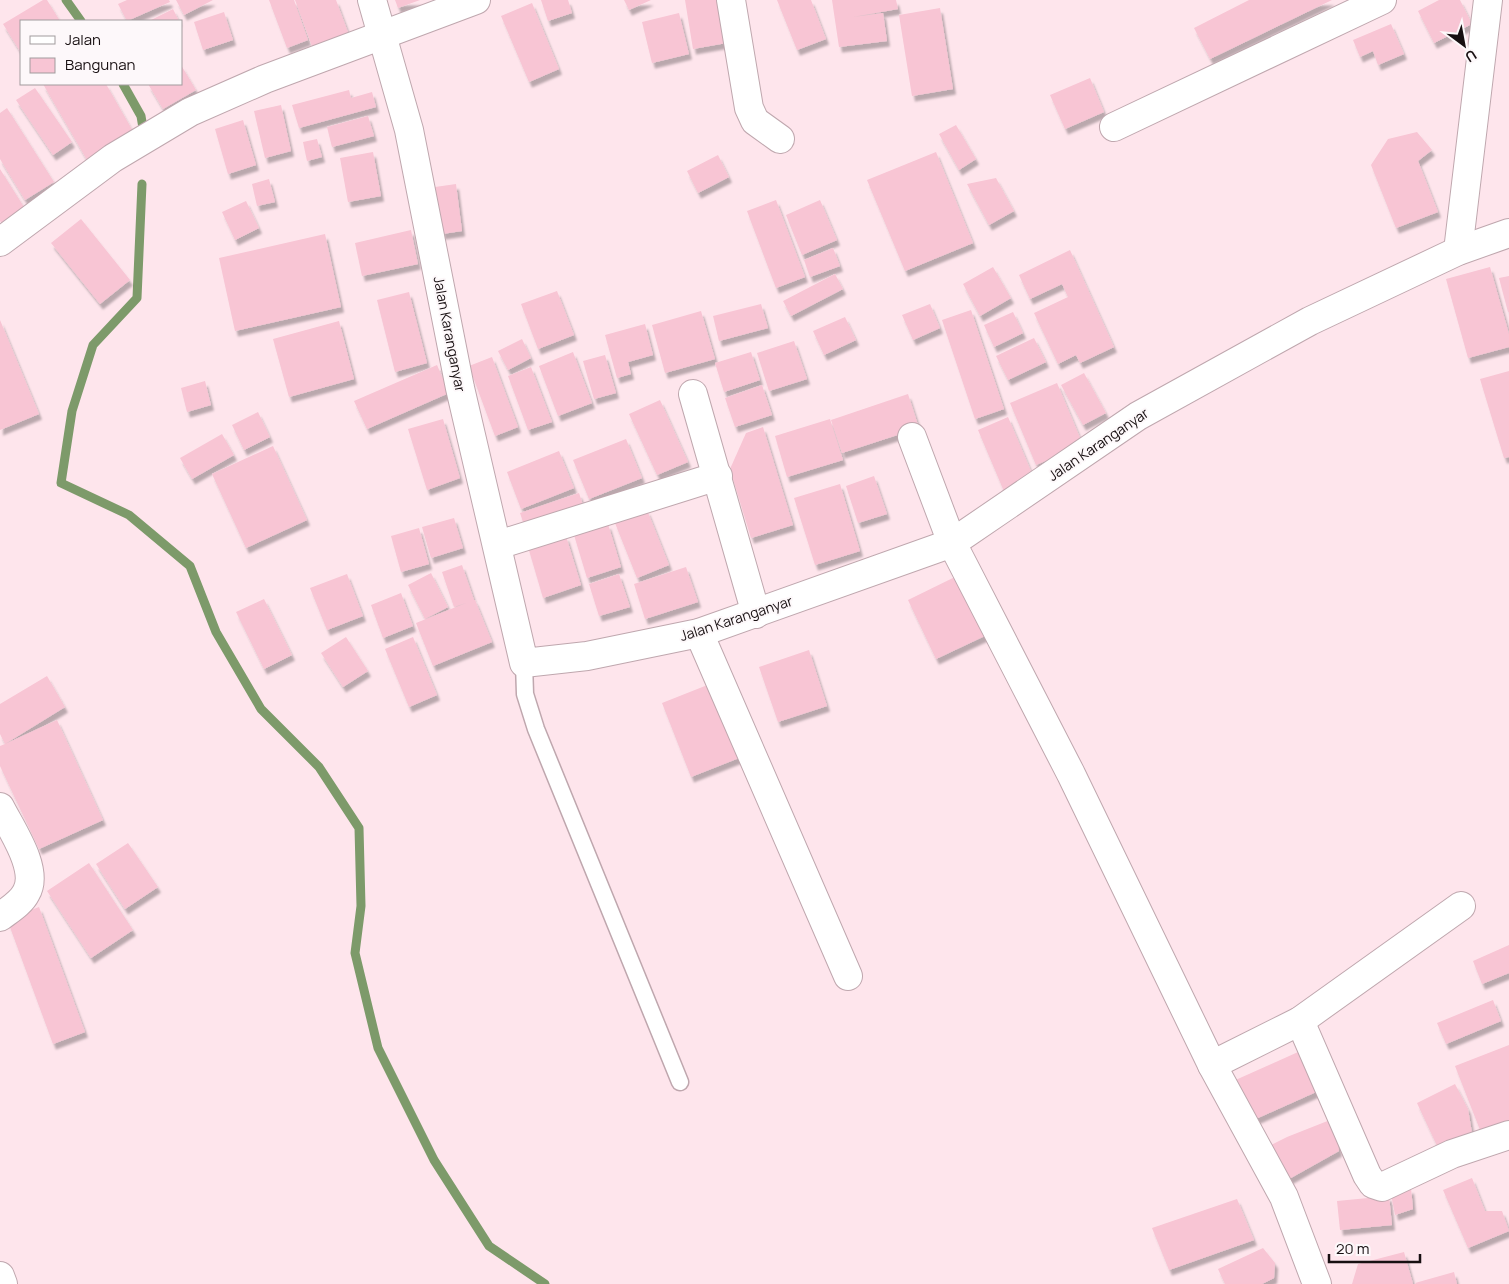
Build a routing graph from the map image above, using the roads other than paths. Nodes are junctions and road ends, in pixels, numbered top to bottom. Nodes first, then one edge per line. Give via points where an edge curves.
1 (372, 0) edge
2 (476, 0) edge
3 (731, 0) edge
4 (1382, 0) edge
5 (1488, 0) edge
6 (382, 34) junction
7 (1114, 127) dead end
8 (780, 139) dead end
9 (1509, 233) edge
10 (0, 242) edge
11 (1458, 251) junction
12 (693, 394) dead end
13 (912, 437) dead end
14 (718, 476) junction
15 (952, 543) junction
16 (498, 545) junction
17 (756, 614) junction
18 (699, 633) junction
19 (524, 663) junction
20 (0, 808) edge
21 (1461, 906) dead end
22 (0, 916) edge
23 (848, 976) dead end
24 (1300, 1021) junction
25 (1212, 1065) junction
26 (680, 1082) dead end
27 (1509, 1135) edge
28 (0, 1276) edge
29 (3, 1284) edge
30 (1317, 1284) edge

1 - 6 street, Jalan Karanganyar
2 - 6 street
3 - 8 street via 749,108 755,121
4 - 7 street
5 - 11 street
6 - 10 street via 190,112 113,158
6 - 16 street, Jalan Karanganyar via 409,130 460,388
9 - 11 street, Jalan Karanganyar
11 - 15 street, Jalan Karanganyar via 1310,320 1138,416
12 - 14 street
13 - 15 street
14 - 16 street
14 - 17 street
15 - 17 street, Jalan Karanganyar
15 - 25 street via 1071,774
16 - 19 street, Jalan Karanganyar
17 - 18 street, Jalan Karanganyar
18 - 19 street, Jalan Karanganyar via 587,656
18 - 23 street
19 - 26 lane via 525,694 536,729
20 - 22 street via 28,863 31,876 22,899
21 - 24 street
24 - 25 street
24 - 27 street via 1373,1184 1382,1187 1452,1154
25 - 30 street via 1284,1197
28 - 29 street

